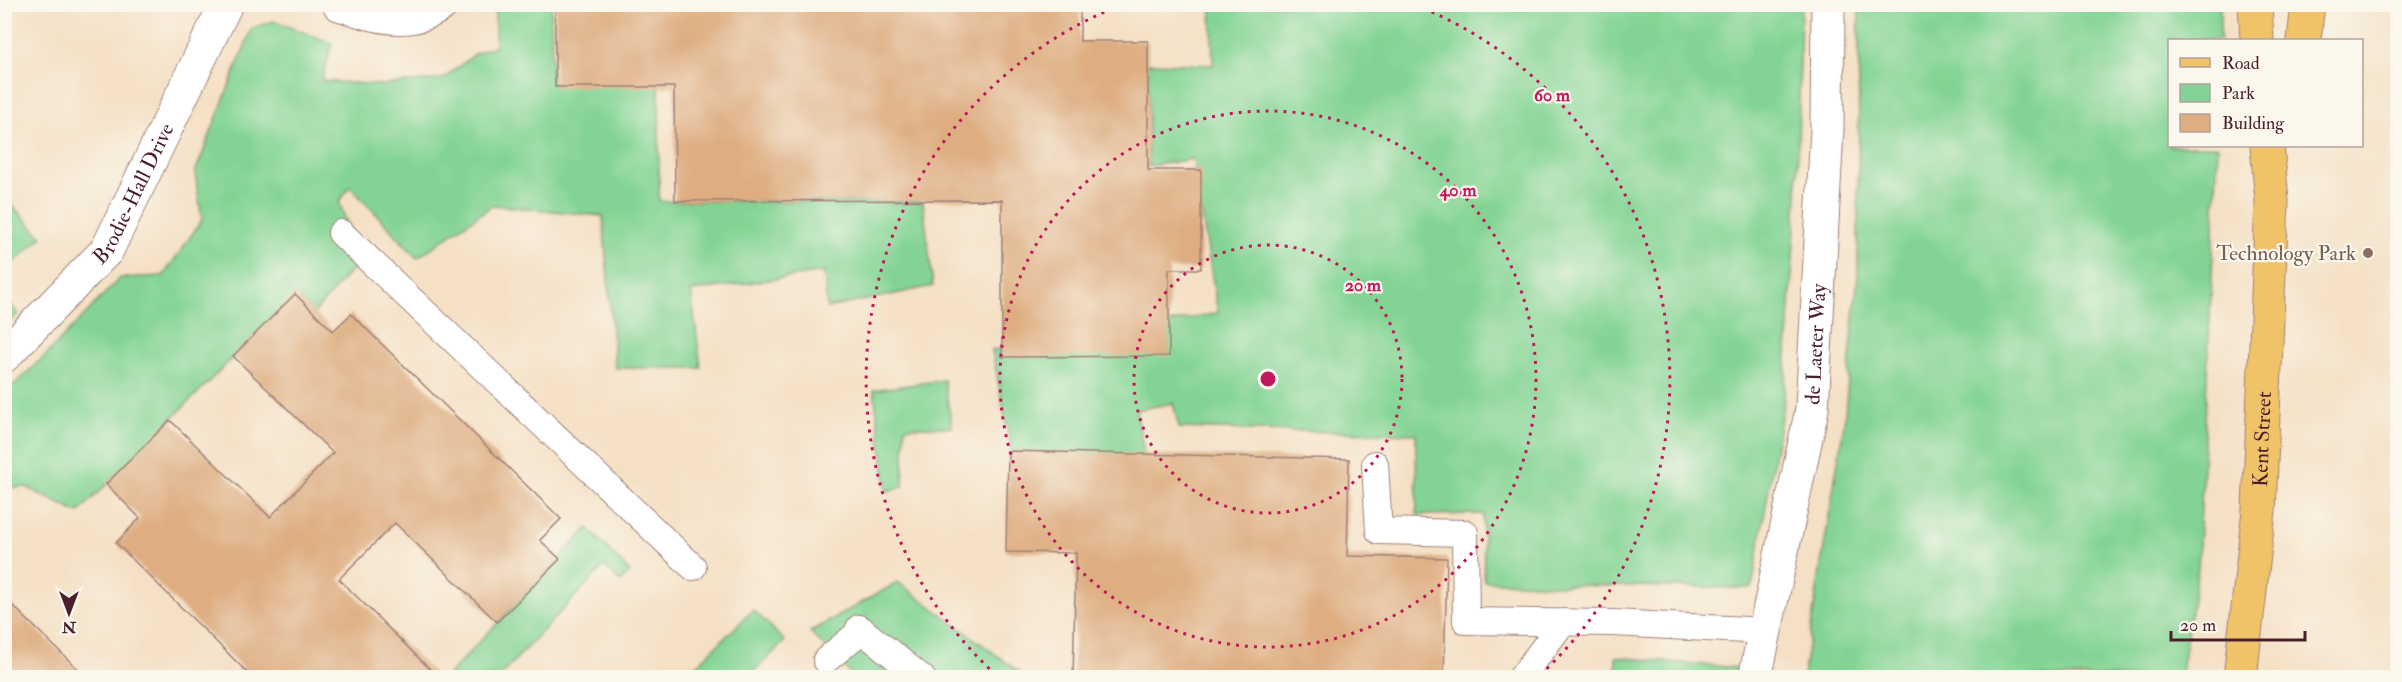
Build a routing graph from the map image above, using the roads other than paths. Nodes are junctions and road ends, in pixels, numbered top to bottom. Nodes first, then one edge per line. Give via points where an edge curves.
1 (226, 4) edge
2 (339, 4) edge
3 (442, 4) edge
4 (1828, 4) edge
5 (2256, 4) edge
6 (2308, 4) edge
7 (2257, 39) edge
8 (2304, 39) edge
9 (2267, 147) edge
10 (2283, 147) edge
11 (2272, 201) junction
12 (341, 233) dead end
13 (4, 356) edge
14 (1375, 464) dead end
15 (693, 567) dead end
16 (1563, 622) junction
17 (1765, 631) junction
18 (826, 660) dead end
19 (922, 678) edge
20 (1521, 678) edge
21 (1755, 678) edge
22 (2240, 678) edge

1 - 13 street, Brodie-Hall Drive via 107,250
2 - 3 street via 385,18 428,14
4 - 17 street, de Laeter Way via 1827,129 1812,409
5 - 7 main road
6 - 8 main road
9 - 11 main road, Kent Street
10 - 11 main road, Kent Street
11 - 22 main road, Kent Street via 2259,510
12 - 15 lane
14 - 16 lane via 1379,531 1465,533 1466,621
16 - 17 lane
16 - 20 lane
17 - 21 street, de Laeter Way
18 - 19 lane via 860,629

